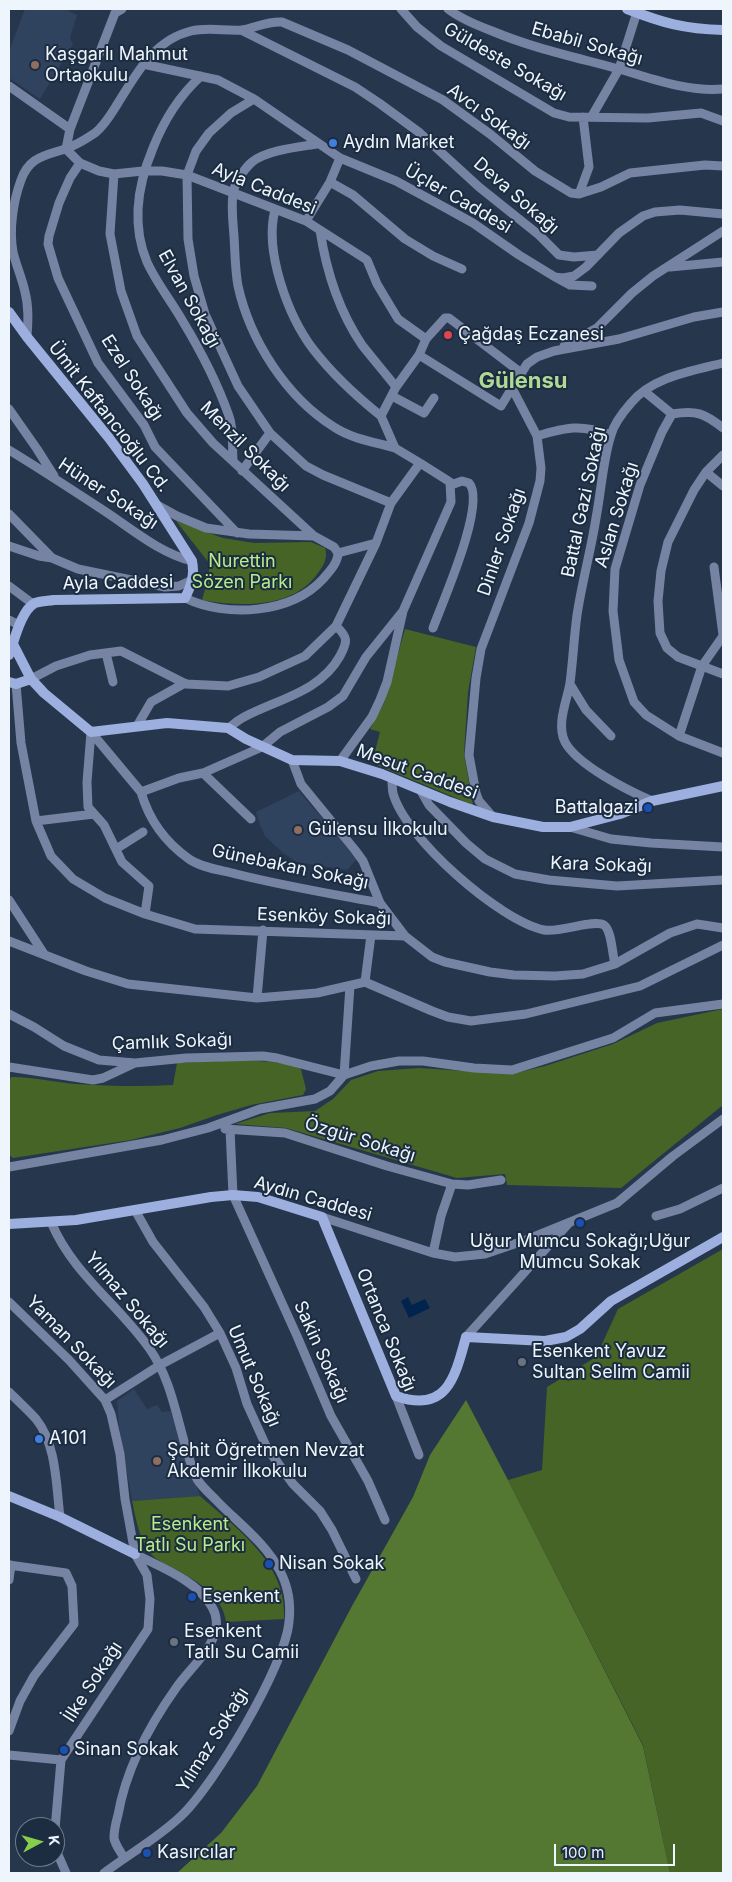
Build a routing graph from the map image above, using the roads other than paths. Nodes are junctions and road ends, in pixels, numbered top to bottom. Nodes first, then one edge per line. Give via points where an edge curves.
1 (122, 9) edge
2 (400, 9) edge
3 (448, 9) edge
4 (632, 11) edge
5 (241, 30) junction
6 (723, 30) edge
7 (143, 64) junction
8 (619, 69) junction
9 (201, 76) junction
10 (9, 86) edge
11 (723, 89) edge
12 (254, 99) junction
13 (588, 117) junction
14 (723, 121) edge
15 (70, 129) junction
16 (317, 144) junction
17 (66, 149) junction
18 (340, 158) junction
19 (80, 163) junction
20 (723, 166) edge
21 (143, 171) junction
22 (114, 174) junction
23 (187, 175) junction
24 (330, 182) junction
25 (233, 193) junction
26 (579, 194) junction
27 (275, 210) junction
28 (723, 214) edge
29 (306, 221) junction
30 (320, 230) junction
31 (723, 231) edge
32 (598, 255) junction
33 (723, 262) edge
34 (667, 267) junction
35 (462, 269) dead end
36 (555, 277) junction
37 (592, 286) dead end
38 (9, 312) edge
39 (723, 312) edge
40 (27, 337) junction
41 (426, 339) junction
42 (554, 351) junction
43 (419, 355) junction
44 (723, 364) edge
45 (520, 372) junction
46 (512, 388) junction
47 (394, 391) junction
48 (644, 392) junction
49 (434, 398) dead end
50 (9, 409) edge
51 (672, 414) junction
52 (381, 416) junction
53 (723, 428) edge
54 (270, 433) junction
55 (611, 435) junction
56 (537, 436) junction
57 (395, 448) junction
58 (9, 450) edge
59 (723, 455) edge
60 (233, 461) junction
61 (420, 463) junction
62 (242, 470) junction
63 (706, 472) junction
64 (55, 478) junction
65 (451, 485) junction
66 (723, 486) edge
67 (391, 503) junction
68 (156, 505) junction
69 (11, 517) edge
70 (236, 533) junction
71 (314, 536) junction
72 (376, 543) junction
73 (9, 546) edge
74 (338, 553) junction
75 (52, 558) junction
76 (192, 562) junction
77 (714, 568) dead end
78 (192, 580) junction
79 (9, 586) edge
80 (185, 598) junction
81 (33, 604) junction
82 (404, 611) junction
83 (9, 620) edge
84 (19, 625) junction
85 (336, 626) junction
86 (433, 628) dead end
87 (723, 636) edge
88 (13, 644) junction
89 (106, 653) junction
90 (9, 655) edge
91 (702, 666) junction
92 (723, 674) edge
93 (31, 679) junction
94 (113, 682) dead end
95 (12, 683) edge
96 (185, 684) junction
97 (570, 684) junction
98 (136, 726) junction
99 (228, 728) junction
100 (91, 732) junction
101 (611, 736) dead end
102 (679, 736) junction
103 (262, 747) junction
104 (723, 753) edge
105 (292, 760) junction
106 (340, 761) junction
107 (203, 774) junction
108 (392, 778) junction
109 (723, 786) edge
110 (421, 791) junction
111 (141, 792) junction
112 (652, 801) junction
113 (94, 814) junction
114 (492, 817) junction
115 (251, 819) dead end
116 (36, 821) junction
117 (570, 827) junction
118 (144, 832) dead end
119 (723, 847) edge
120 (116, 849) junction
121 (723, 880) edge
122 (9, 900) edge
123 (380, 902) junction
124 (145, 914) junction
125 (723, 928) edge
126 (263, 930) junction
127 (372, 935) junction
128 (405, 936) junction
129 (9, 941) edge
130 (723, 945) edge
131 (44, 954) junction
132 (614, 964) junction
133 (365, 982) junction
134 (350, 986) junction
135 (257, 998) junction
136 (723, 1004) edge
137 (9, 1014) edge
138 (135, 1063) junction
139 (9, 1067) edge
140 (344, 1075) junction
141 (723, 1118) edge
142 (208, 1128) junction
143 (230, 1129) junction
144 (9, 1167) edge
145 (501, 1180) dead end
146 (452, 1184) junction
147 (723, 1188) edge
148 (233, 1195) junction
149 (135, 1210) junction
150 (656, 1216) dead end
151 (322, 1217) junction
152 (571, 1220) junction
153 (51, 1222) junction
154 (9, 1224) edge
155 (723, 1237) edge
156 (433, 1253) junction
157 (9, 1302) edge
158 (220, 1332) junction
159 (466, 1337) junction
160 (160, 1365) junction
161 (9, 1392) edge
162 (396, 1396) junction
163 (105, 1400) junction
164 (420, 1455) dead end
165 (9, 1496) edge
166 (60, 1517) junction
167 (385, 1520) dead end
168 (135, 1554) junction
169 (10, 1565) edge
170 (356, 1579) dead end
171 (9, 1580) edge
172 (9, 1730) edge
173 (9, 1755) edge
174 (61, 1760) junction
175 (56, 1817) edge
176 (124, 1858) junction
177 (104, 1873) edge

1 - 15 street via 115,13
2 - 13 street, Güldeste Sokağı via 417,27 454,55 554,112 569,117
3 - 8 street, Ebabil Sokağı via 518,42
4 - 6 street via 672,25
4 - 8 street
5 - 7 street via 214,29 173,37
5 - 26 street, Avcı Sokağı via 282,22 340,46 443,100 535,171 571,193
5 - 32 street, Deva Sokağı via 355,87 379,103 420,133 559,255
7 - 9 street, Üçler Caddesi
7 - 17 street via 107,120 95,132
8 - 11 street, Ebabil Sokağı via 680,87
8 - 13 street
9 - 12 street, Üçler Caddesi via 218,80
9 - 21 street, Elvan Sokağı via 172,107
10 - 15 street
12 - 16 street, Üçler Caddesi
12 - 23 street via 231,113 210,133 196,151
13 - 14 street, Güldeste Sokağı via 648,118 701,113
13 - 26 street via 588,167
15 - 17 street
16 - 18 street, Üçler Caddesi
16 - 25 street via 262,156 253,161
17 - 19 street, Ayla Caddesi
17 - 40 street via 36,159 27,168 13,210 13,252 25,290
18 - 24 street
18 - 36 street, Üçler Caddesi via 396,181 444,207
19 - 22 street, Ayla Caddesi
19 - 70 street, Ezel Sokağı via 59,203 48,236 58,278 98,363 144,425 155,447
20 - 26 street via 630,174
21 - 22 street, Ayla Caddesi
21 - 23 street, Ayla Caddesi
21 - 60 street, Elvan Sokağı via 138,211 146,259 196,343 229,415
22 - 60 street, Menzil Sokağı via 110,234 121,291 137,336 187,413
23 - 25 street, Ayla Caddesi
23 - 54 street via 188,239 199,296 238,386
24 - 29 street
24 - 35 street via 353,195 404,239
25 - 27 street, Ayla Caddesi
25 - 57 street via 238,284 245,311 269,359 304,403 335,428
27 - 29 street, Ayla Caddesi
27 - 52 street via 272,228 279,280 303,334 336,376
28 - 32 street via 680,210 653,212 619,233
29 - 30 street, Ayla Caddesi
30 - 41 street via 367,260 398,319
30 - 47 street, Ayla Caddesi via 328,270 350,326
31 - 34 street
32 - 36 street via 574,276
33 - 34 street
34 - 42 street via 632,293 597,328
36 - 37 street, Üçler Caddesi via 570,285
38 - 40 street, Ümit Kaftancıoğlu Cd.
39 - 42 street via 619,339
40 - 68 street, Ümit Kaftancıoğlu Cd. via 109,438
41 - 43 street
41 - 45 street via 443,320 449,318
42 - 45 street via 531,360
43 - 46 street via 502,406
43 - 47 street
44 - 48 street, Battal Gazi Sokağı via 663,380
45 - 46 street
46 - 56 street, Dinler Sokağı
47 - 49 street via 424,413
47 - 52 street
48 - 51 street
48 - 55 street, Battal Gazi Sokağı via 621,416
50 - 64 street
51 - 53 street via 698,412
51 - 102 street, Aslan Sokağı via 640,485 623,541 615,569 613,611 619,660 634,702 646,715
52 - 57 street
54 - 62 street
54 - 67 street via 306,466
55 - 56 street via 590,428 573,428
55 - 97 street, Battal Gazi Sokağı via 578,613
56 - 114 street, Dinler Sokağı via 541,468 537,492 529,523 481,649 472,705 471,771 479,801
57 - 61 street
58 - 64 street, Hüner Sokağı
59 - 63 street
60 - 62 street, Menzil Sokağı
61 - 65 street via 447,479
61 - 67 street
62 - 71 street, Menzil Sokağı
63 - 66 street
63 - 91 street via 668,542 658,601 660,633 664,643 678,657
64 - 76 street, Hüner Sokağı via 145,539 177,558
65 - 82 street via 451,502
65 - 86 street via 462,480 469,483 474,503 469,531
67 - 72 street
68 - 70 street via 206,528
68 - 76 street, Ümit Kaftancıoğlu Cd.
69 - 75 street
70 - 71 street
71 - 74 street, Menzil Sokağı via 334,547
72 - 74 street
72 - 85 street
73 - 75 street
74 - 80 street, Ayla Caddesi via 337,560 318,584 288,603 220,610
75 - 78 street via 78,570 165,587 179,586
76 - 78 street
77 - 87 street
78 - 80 street
79 - 81 street
80 - 81 street, Ayla Caddesi via 63,600
81 - 84 street
82 - 103 street via 366,656 343,696 280,732
82 - 106 street via 380,700 372,717
83 - 84 street
84 - 88 street
85 - 96 street via 305,656 259,677 228,686
85 - 99 street via 346,640 332,669 308,688 242,718
87 - 91 street
88 - 90 street
88 - 93 street
89 - 93 street via 56,666
89 - 94 street
89 - 96 street via 125,652
91 - 92 street
91 - 102 street
93 - 95 street
93 - 100 street
95 - 116 street, Esenköy Sokağı
96 - 98 street via 151,702
97 - 101 street via 586,710
97 - 112 street, Battal Gazi Sokağı via 563,719 566,744 598,772
98 - 99 street, Mesut Caddesi via 167,723
98 - 100 street, Mesut Caddesi
99 - 103 street, Mesut Caddesi
100 - 111 street, Günebakan Sokağı
100 - 113 street via 87,800
102 - 104 street, Aslan Sokağı
103 - 105 street, Mesut Caddesi
103 - 107 street
105 - 106 street, Mesut Caddesi
105 - 123 street via 301,784 363,861
106 - 108 street, Mesut Caddesi
107 - 111 street via 179,778
107 - 115 street
108 - 110 street, Mesut Caddesi
108 - 132 street via 393,793 400,810 462,881 492,904 541,929 604,925 610,936
109 - 112 street, Mesut Caddesi
110 - 114 street, Mesut Caddesi
110 - 121 street, Kara Sokağı via 429,805 466,843 485,859 516,875 608,885
111 - 123 street, Günebakan Sokağı via 155,825 172,845 203,866
112 - 117 street, Mesut Caddesi via 620,814
113 - 116 street
113 - 120 street via 104,825
114 - 117 street, Mesut Caddesi via 543,827
116 - 124 street, Esenköy Sokağı via 53,859 73,879 105,898
117 - 119 street via 611,839
118 - 120 street
120 - 124 street via 122,862 149,886
122 - 131 street
123 - 128 street
124 - 126 street, Esenköy Sokağı via 195,929
125 - 132 street, Esenköy Sokağı via 700,924 670,933
126 - 127 street, Esenköy Sokağı
126 - 135 street
127 - 128 street, Esenköy Sokağı
127 - 133 street
128 - 132 street, Esenköy Sokağı via 438,960 498,973 534,976 579,974
129 - 131 street
130 - 133 street via 640,986 526,1014 472,1021 448,1017
131 - 135 street via 128,984
133 - 134 street
134 - 135 street via 318,993
134 - 140 street
136 - 140 street via 654,1013 613,1038 512,1070 399,1061
137 - 138 street, Çamlık Sokağı via 64,1046 94,1059
138 - 139 street via 93,1080
138 - 140 street, Çamlık Sokağı via 263,1056
140 - 142 street via 322,1096 260,1109
141 - 152 street, Aydın Caddesi via 617,1203
142 - 143 street, Özgür Sokağı
142 - 144 street via 162,1140
143 - 146 street, Özgür Sokağı via 285,1133
143 - 148 street
145 - 146 street, Özgür Sokağı
146 - 156 street
147 - 150 street via 680,1210
148 - 149 street, Aydın Caddesi
148 - 151 street, Aydın Caddesi via 258,1197
148 - 167 street, Sakin Sokağı via 331,1416 368,1481
149 - 153 street, Aydın Caddesi
149 - 158 street, Umut Sokağı via 153,1242
151 - 156 street, Aydın Caddesi
151 - 162 street, Ortanca Sokağı
152 - 156 street, Aydın Caddesi via 485,1254 455,1257
152 - 159 street
153 - 154 street, Aydın Caddesi
153 - 160 street, Yılmaz Sokağı via 66,1252 136,1332
155 - 159 street via 611,1301 566,1337 544,1341
157 - 163 street, Yaman Sokağı
158 - 160 street
158 - 170 street, Umut Sokağı via 236,1368 246,1404 267,1448 293,1484 320,1511
159 - 162 street via 456,1373 444,1390 419,1402
160 - 163 street
160 - 176 street, Yılmaz Sokağı via 173,1397 192,1468 198,1480 270,1555 287,1589 289,1623 284,1646 253,1711 205,1788 183,1815
161 - 166 street via 37,1420 48,1442
162 - 164 street, Ortanca Sokağı
163 - 168 street, Yaman Sokağı via 120,1454
165 - 166 street
166 - 168 street
168 - 174 street, İlke Sokağı via 147,1575 150,1599 148,1629
168 - 176 street via 183,1578 213,1608 217,1628 205,1651 150,1728 135,1760 120,1801 115,1832 115,1842
169 - 171 street
169 - 172 street via 66,1573 72,1586 74,1624 34,1676
173 - 174 street
174 - 175 street, İlke Sokağı
176 - 177 street

